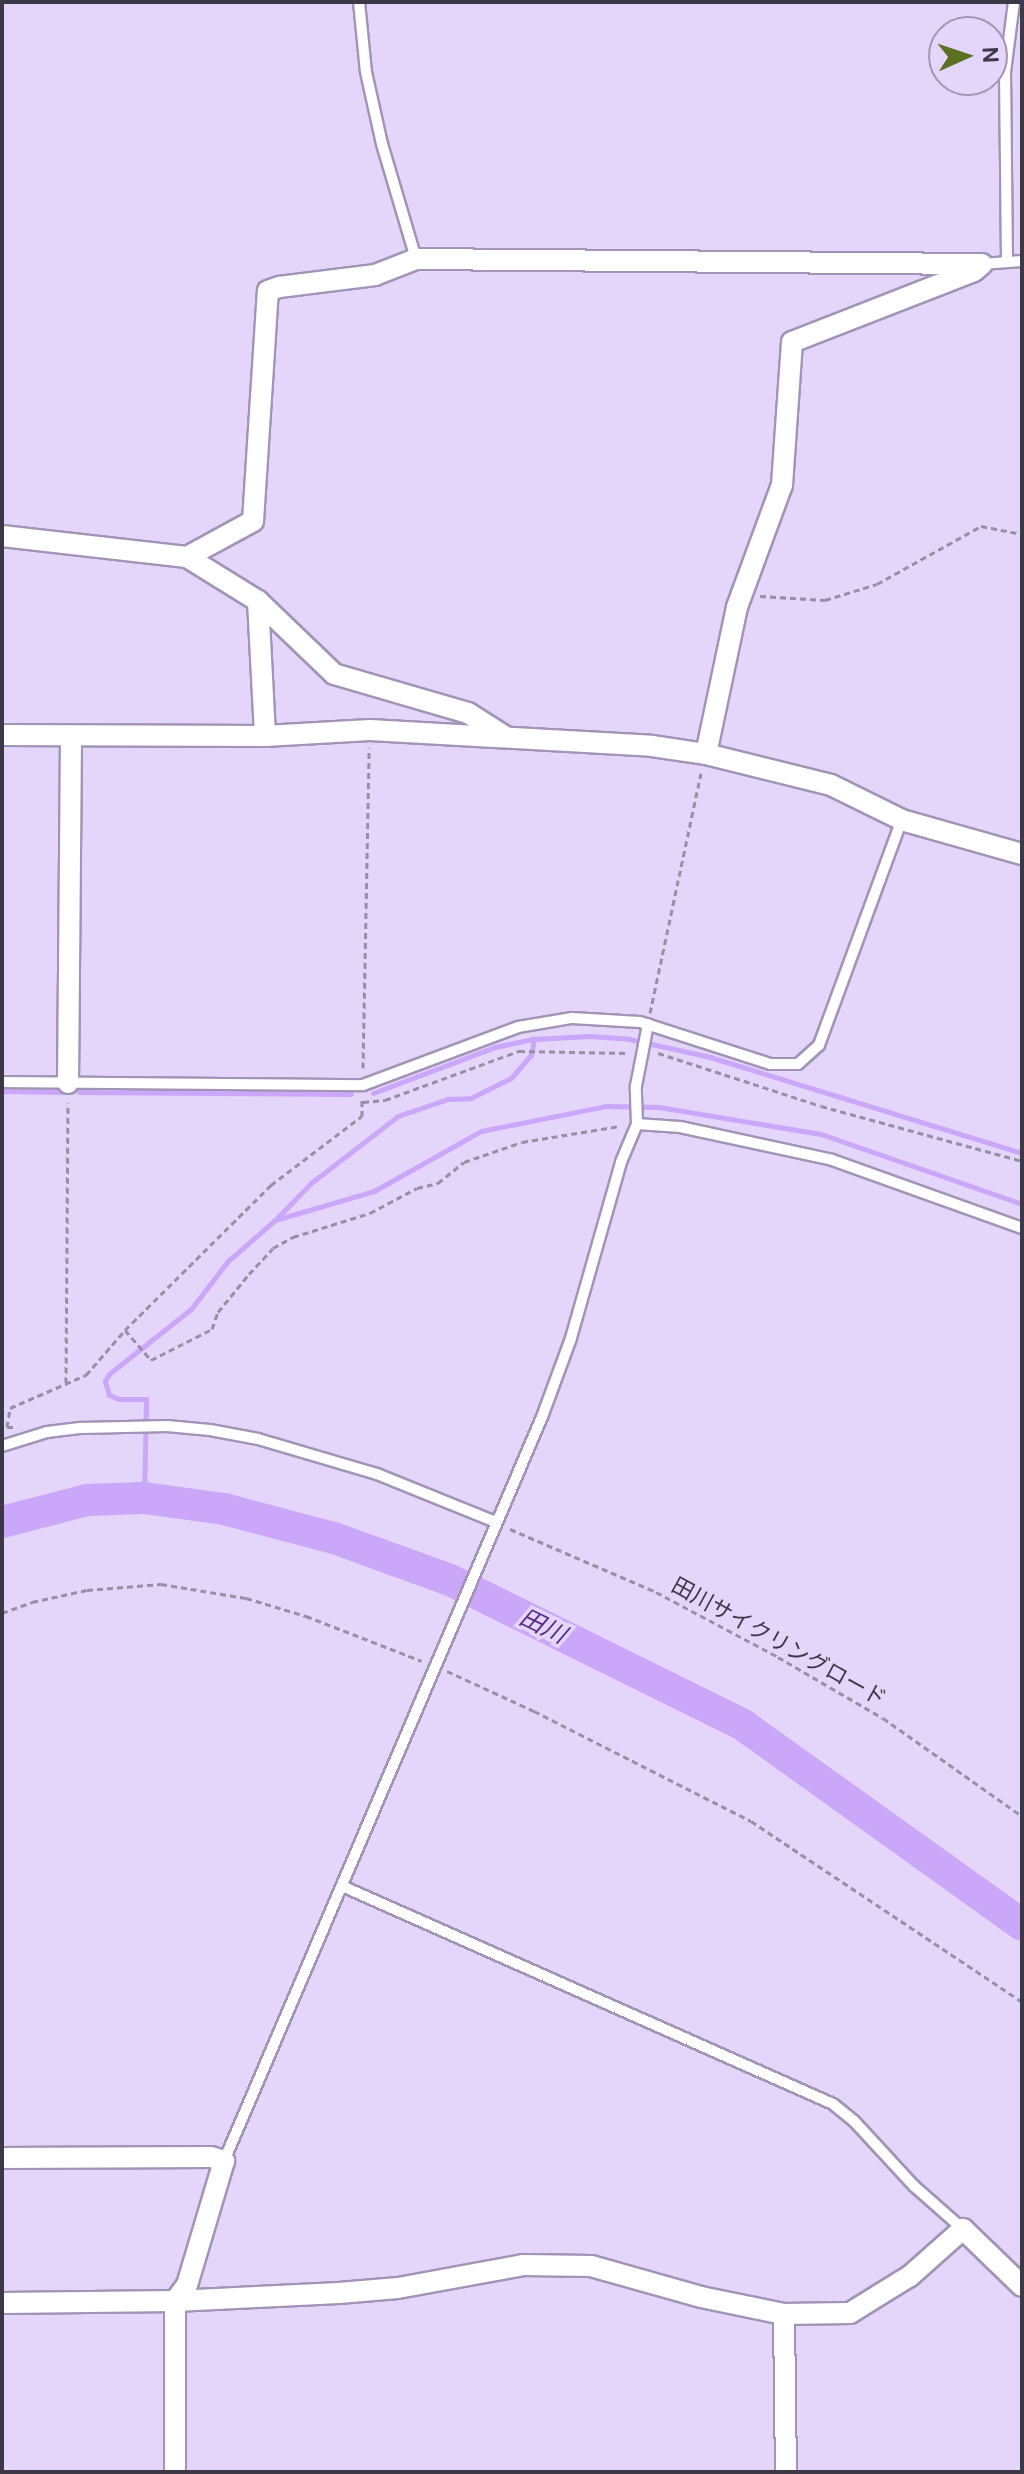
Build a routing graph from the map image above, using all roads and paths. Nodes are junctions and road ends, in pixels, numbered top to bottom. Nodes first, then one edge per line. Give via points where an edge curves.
1 (359, 2) edge
2 (1014, 2) edge
3 (416, 259) junction
4 (1022, 261) edge
5 (1007, 262) junction
6 (982, 264) junction
7 (1022, 534) edge
8 (2, 536) edge
9 (187, 557) junction
10 (742, 595) junction
11 (258, 601) junction
12 (370, 730) junction
13 (2, 735) edge
14 (71, 736) junction
15 (265, 736) junction
16 (506, 737) junction
17 (706, 754) junction
18 (902, 820) junction
19 (1022, 854) edge
20 (645, 1040) junction
21 (2, 1082) edge
22 (68, 1083) junction
23 (363, 1085) junction
24 (362, 1102) junction
25 (637, 1124) junction
26 (1022, 1161) edge
27 (1022, 1228) edge
28 (125, 1330) junction
29 (66, 1384) junction
30 (16, 1427) dead end
31 (2, 1446) edge
32 (498, 1526) junction
33 (2, 1613) edge
34 (436, 1662) junction
35 (1022, 1816) edge
36 (342, 1886) junction
37 (1022, 2002) edge
38 (2, 2158) edge
39 (224, 2161) junction
40 (963, 2229) junction
41 (1022, 2286) edge
42 (175, 2301) junction
43 (2, 2303) edge
44 (784, 2314) junction
45 (175, 2472) edge
46 (786, 2472) edge

1 - 3 lane via 366,72
2 - 5 lane via 1005,72
3 - 6 street
3 - 9 street via 375,275 268,291 253,521
4 - 5 lane
5 - 6 lane
6 - 10 street via 792,342 782,485
7 - 10 path via 981,526 877,584 825,600
8 - 9 street
9 - 11 street
10 - 17 street
11 - 15 street
11 - 16 street via 334,674 468,713
12 - 15 street
12 - 16 street
12 - 23 path
13 - 14 street
14 - 15 street
14 - 22 street
16 - 17 street
17 - 18 street via 831,785
17 - 20 path
18 - 19 street
18 - 20 lane via 811,1055 798,1064 770,1064
20 - 23 lane via 572,1018 536,1022
20 - 24 path via 523,1051 385,1100
20 - 25 lane via 636,1086
20 - 26 path via 673,1056 821,1106
21 - 22 lane
22 - 23 lane
22 - 29 path
23 - 24 path
24 - 28 path via 362,1116 271,1185
25 - 27 lane via 680,1127 832,1160
25 - 28 path via 522,1142 464,1162 438,1183 370,1213 321,1226 273,1248 233,1292 212,1329 151,1360
25 - 32 lane via 621,1162 571,1338
28 - 29 path via 86,1375
29 - 30 path via 10,1408 7,1427
31 - 32 lane via 82,1428 210,1430 377,1474
32 - 34 lane
32 - 35 path, 田川サイクリングロード via 656,1592 778,1657 883,1718
33 - 34 path via 87,1590 161,1584 246,1598
34 - 36 lane
34 - 37 path via 751,1821
36 - 39 lane
36 - 40 lane via 833,2104
38 - 39 street
39 - 42 street via 187,2285
40 - 41 street
40 - 44 street via 910,2276 850,2313
42 - 43 street
42 - 44 street via 398,2288 523,2265 564,2265 591,2266
42 - 45 street
44 - 46 street

